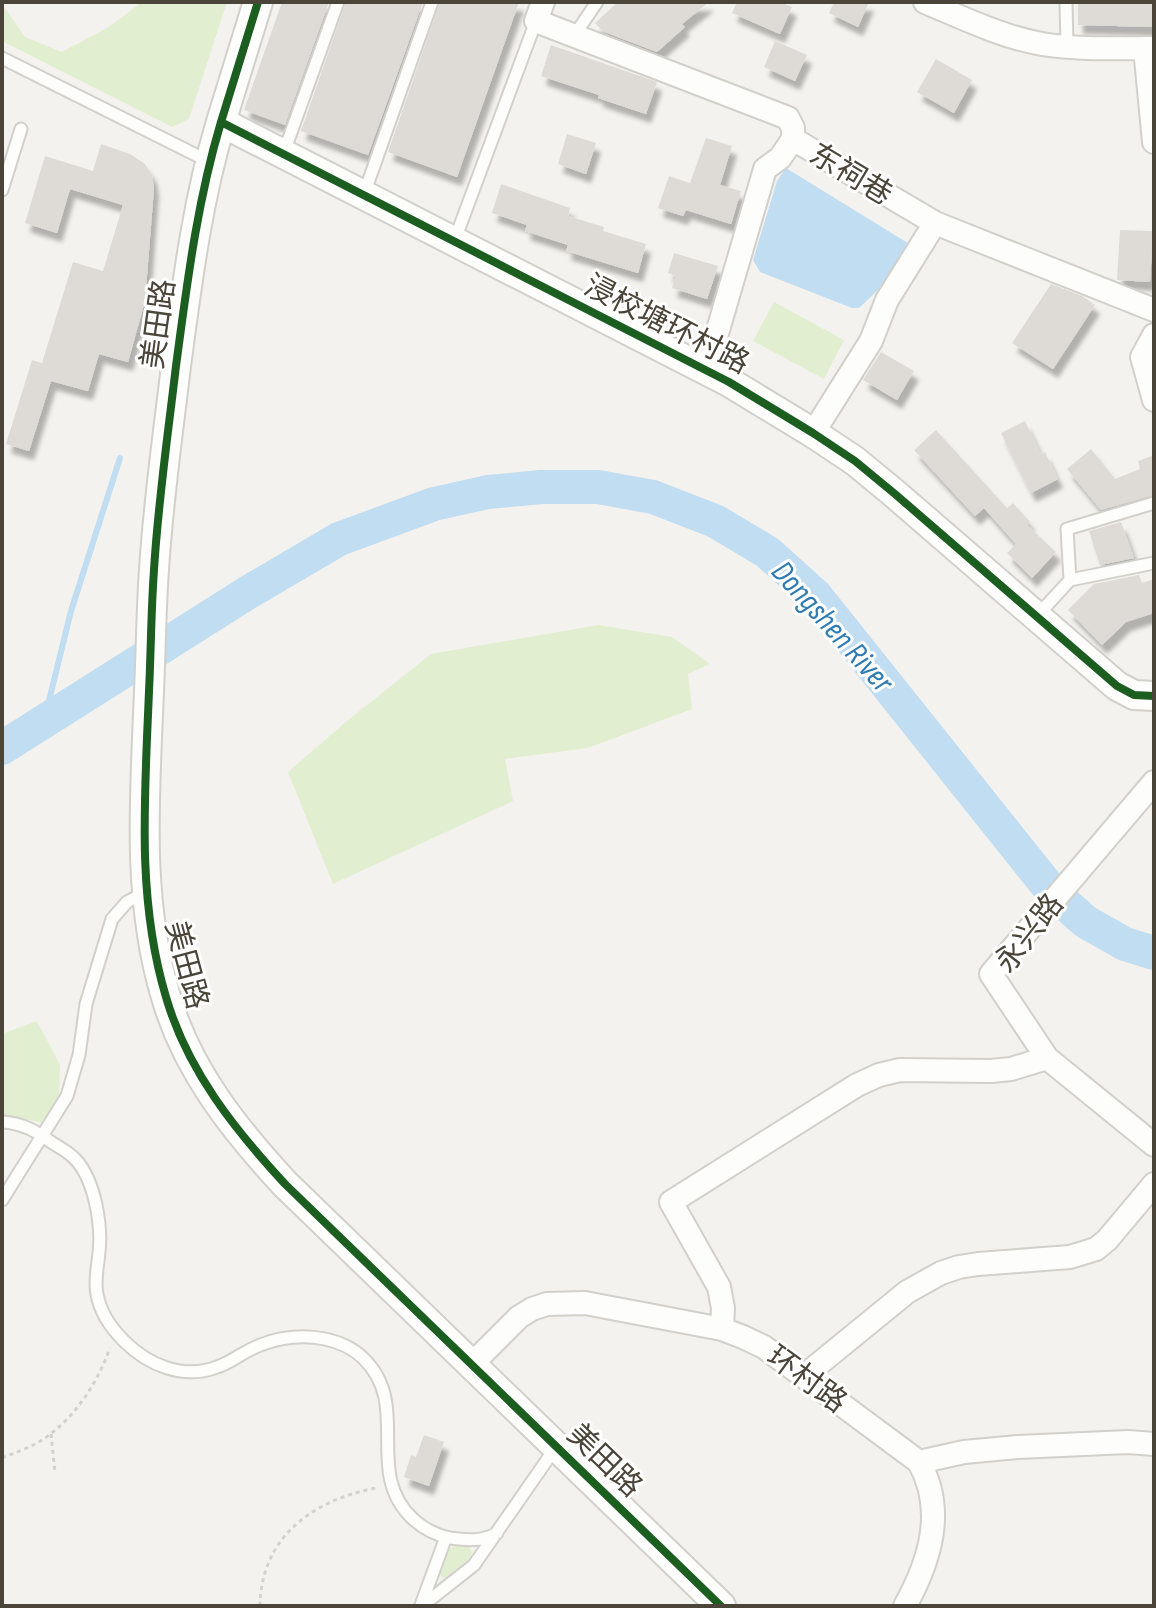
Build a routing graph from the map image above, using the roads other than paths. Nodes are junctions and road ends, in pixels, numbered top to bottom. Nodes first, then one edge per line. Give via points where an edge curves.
1 (258, 2) edge
2 (338, 2) edge
3 (432, 2) edge
4 (597, 2) edge
5 (925, 2) edge
6 (1066, 2) edge
7 (539, 11) edge
8 (574, 36) junction
9 (1067, 47) junction
10 (1149, 48) edge
11 (2, 58) edge
12 (221, 122) junction
13 (21, 129) dead end
14 (793, 139) junction
15 (1154, 142) edge
16 (283, 154) junction
17 (209, 162) junction
18 (2, 190) edge
19 (364, 196) junction
20 (935, 223) junction
21 (454, 242) junction
22 (1154, 310) edge
23 (1154, 335) edge
24 (706, 371) junction
25 (1154, 400) edge
26 (813, 433) junction
27 (1154, 503) edge
28 (1154, 563) edge
29 (1070, 580) junction
30 (1037, 616) junction
31 (1153, 699) edge
32 (1154, 782) edge
33 (146, 892) junction
34 (1047, 1058) junction
35 (2, 1122) edge
36 (43, 1136) junction
37 (1154, 1145) edge
38 (1154, 1184) edge
39 (2, 1200) edge
40 (722, 1329) junction
41 (471, 1365) junction
42 (804, 1376) junction
43 (1154, 1444) edge
44 (556, 1447) junction
45 (919, 1462) junction
46 (497, 1533) junction
47 (446, 1537) junction
48 (422, 1606) edge
49 (721, 1606) edge
50 (905, 1606) edge

1 - 12 street
2 - 16 lane
3 - 19 lane
4 - 8 lane
5 - 9 street via 1014,36
6 - 9 lane
7 - 8 street, 东祠巷
7 - 21 lane
8 - 14 street, 东祠巷 via 788,118
9 - 10 street
10 - 15 street
11 - 17 lane
12 - 16 street, 浸校塘环村路
12 - 17 street, 美田路
13 - 18 lane
14 - 20 street, 东祠巷
14 - 24 street via 765,169
16 - 19 street, 浸校塘环村路
17 - 33 street, 美田路 via 185,295 154,568
19 - 21 street, 浸校塘环村路
20 - 22 street, 东祠巷
20 - 26 street
21 - 24 street, 浸校塘环村路
23 - 25 street via 1142,357
24 - 26 street, 浸校塘环村路
26 - 30 street, 浸校塘环村路 via 855,461
27 - 29 lane via 1067,529
28 - 29 lane
29 - 30 lane
30 - 31 street, 浸校塘环村路 via 1117,686
32 - 34 street, 永兴路 via 991,974
33 - 36 lane via 112,919 86,1004 74,1077
33 - 41 street, 美田路 via 167,1001 216,1101 285,1184
34 - 37 street, 永兴路
34 - 40 street via 1011,1069 900,1070 879,1075 671,1202 719,1287
35 - 36 lane
36 - 39 lane
36 - 47 lane via 76,1159 88,1181 99,1226 96,1293 103,1312 133,1350 184,1372 209,1370 257,1346 293,1337 324,1339 353,1350 373,1369 385,1393 391,1485 415,1521
38 - 42 street via 1096,1249 941,1273 907,1292
40 - 41 street, 环村路 via 585,1303 547,1304 519,1317
40 - 42 street, 环村路 via 764,1347
41 - 44 street, 美田路
42 - 45 street, 环村路
43 - 45 street via 1018,1447
44 - 46 lane
44 - 49 street, 美田路
45 - 50 street via 931,1493 933,1533
46 - 47 lane via 477,1539
46 - 48 lane via 474,1565
47 - 48 lane

